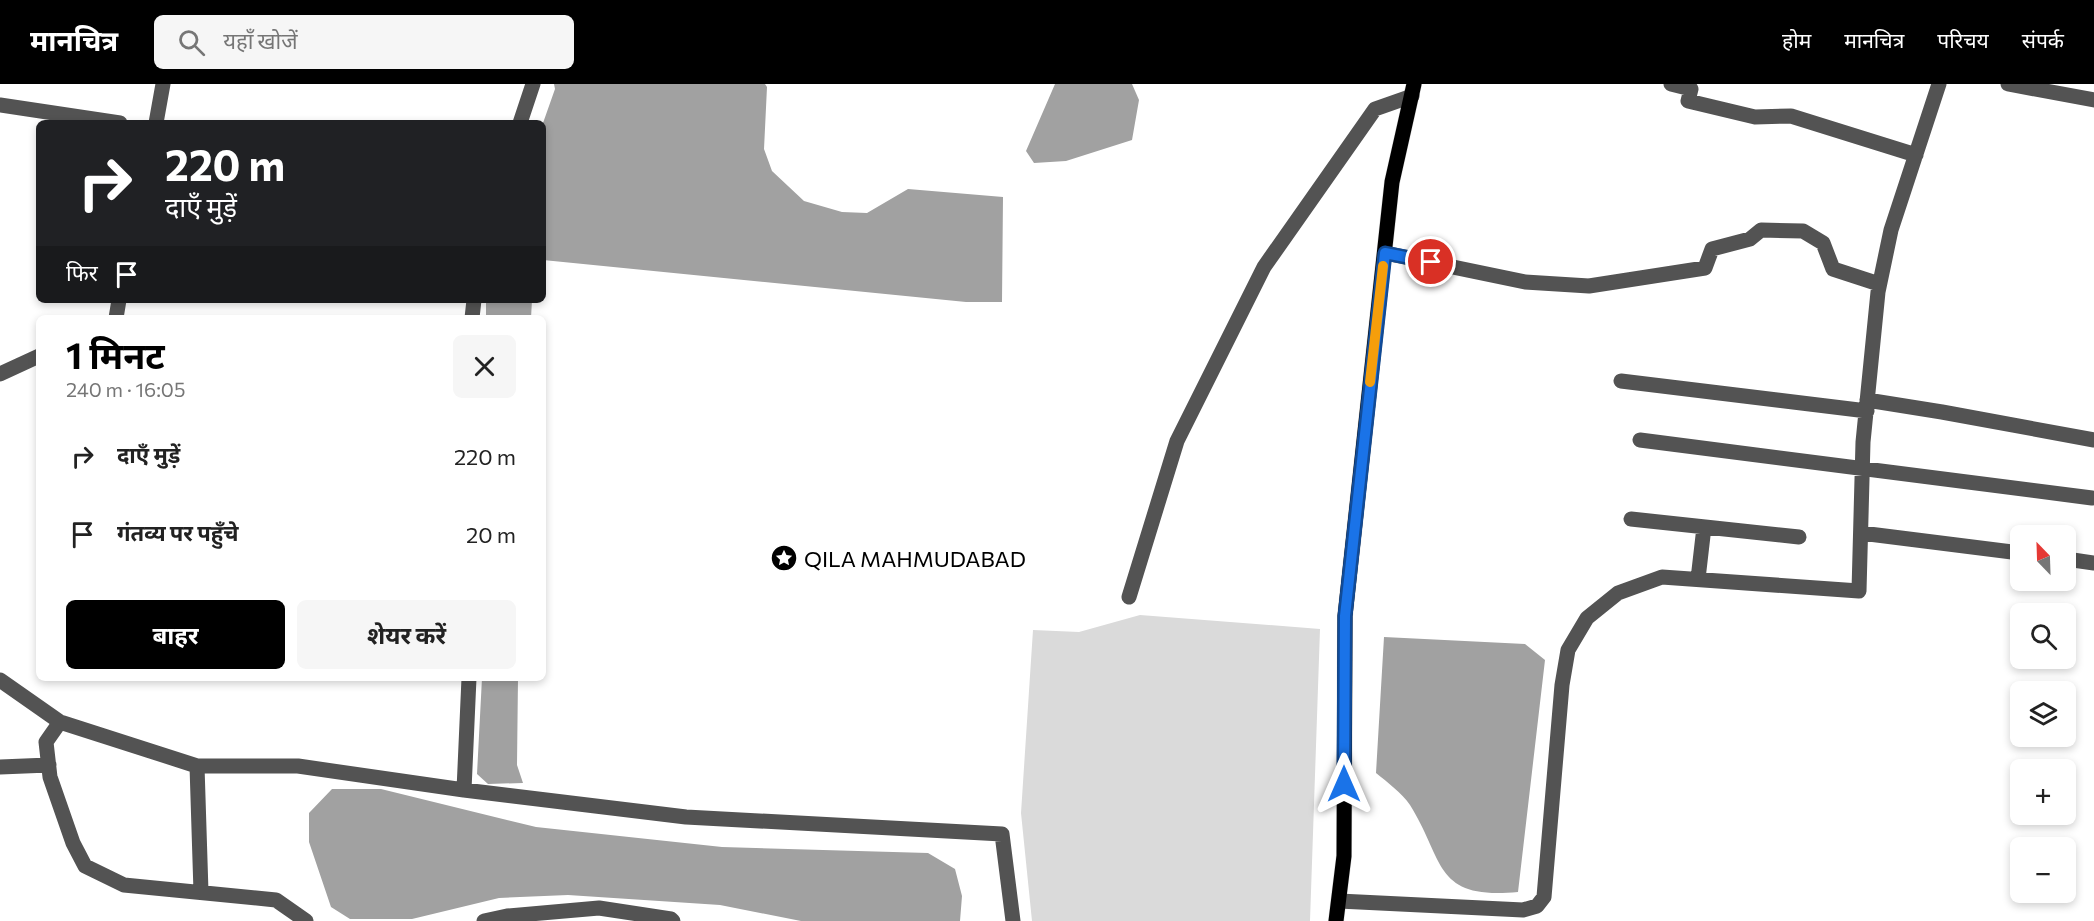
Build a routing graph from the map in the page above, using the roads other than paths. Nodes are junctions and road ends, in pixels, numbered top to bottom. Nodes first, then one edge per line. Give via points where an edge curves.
1 (163, 84) edge
2 (533, 84) edge
3 (1671, 84) edge
4 (1939, 84) edge
5 (2008, 84) edge
6 (1413, 90) edge
7 (2094, 100) edge
8 (0, 105) edge
9 (100, 120) edge
10 (157, 120) edge
11 (521, 120) edge
12 (1916, 155) junction
13 (1385, 253) junction
14 (1879, 285) junction
15 (36, 357) edge
16 (0, 374) edge
17 (1621, 381) dead end
18 (1867, 405) junction
19 (1640, 440) dead end
20 (2094, 441) edge
21 (1862, 469) junction
22 (2092, 498) dead end
23 (1631, 519) dead end
24 (1704, 527) junction
25 (1861, 532) junction
26 (1799, 537) dead end
27 (2010, 552) edge
28 (2076, 560) edge
29 (2094, 563) edge
30 (1698, 579) junction
31 (1129, 597) dead end
32 (0, 680) edge
33 (470, 681) edge
34 (60, 722) junction
35 (49, 765) junction
36 (197, 766) junction
37 (0, 767) edge
38 (464, 790) junction
39 (201, 892) junction
40 (1338, 901) junction
41 (306, 921) edge
42 (484, 921) edge
43 (673, 921) edge
44 (1013, 921) edge
45 (1336, 921) edge

1 - 10 street
2 - 11 street
3 - 12 street via 1691,89 1688,101 1755,117 1791,116
4 - 12 street
5 - 7 street
6 - 13 main road via 1392,182
6 - 31 street via 1375,110 1264,267 1177,441
8 - 9 street
12 - 14 street via 1891,230
13 - 14 street via 1525,282 1589,286 1705,268 1713,249 1750,238 1761,230 1803,231 1823,243 1833,268
13 - 40 main road via 1345,616 1344,856
14 - 18 street
15 - 16 street
17 - 18 street
18 - 20 street via 1942,412
18 - 21 street
19 - 21 street
21 - 22 street
21 - 25 street
23 - 24 street
24 - 26 street
24 - 30 street
25 - 27 street
25 - 30 street via 1859,591
28 - 29 street
30 - 40 street via 1662,577 1618,593 1587,618 1568,650 1544,897 1537,906 1523,910
32 - 34 street
33 - 38 street
34 - 35 street via 46,742
34 - 36 street
35 - 37 street
35 - 39 street via 73,843 85,866 124,885
36 - 38 street via 298,766
36 - 39 street
38 - 44 street via 686,816 1002,834
39 - 41 street via 276,900
40 - 45 main road
42 - 43 street via 599,908

